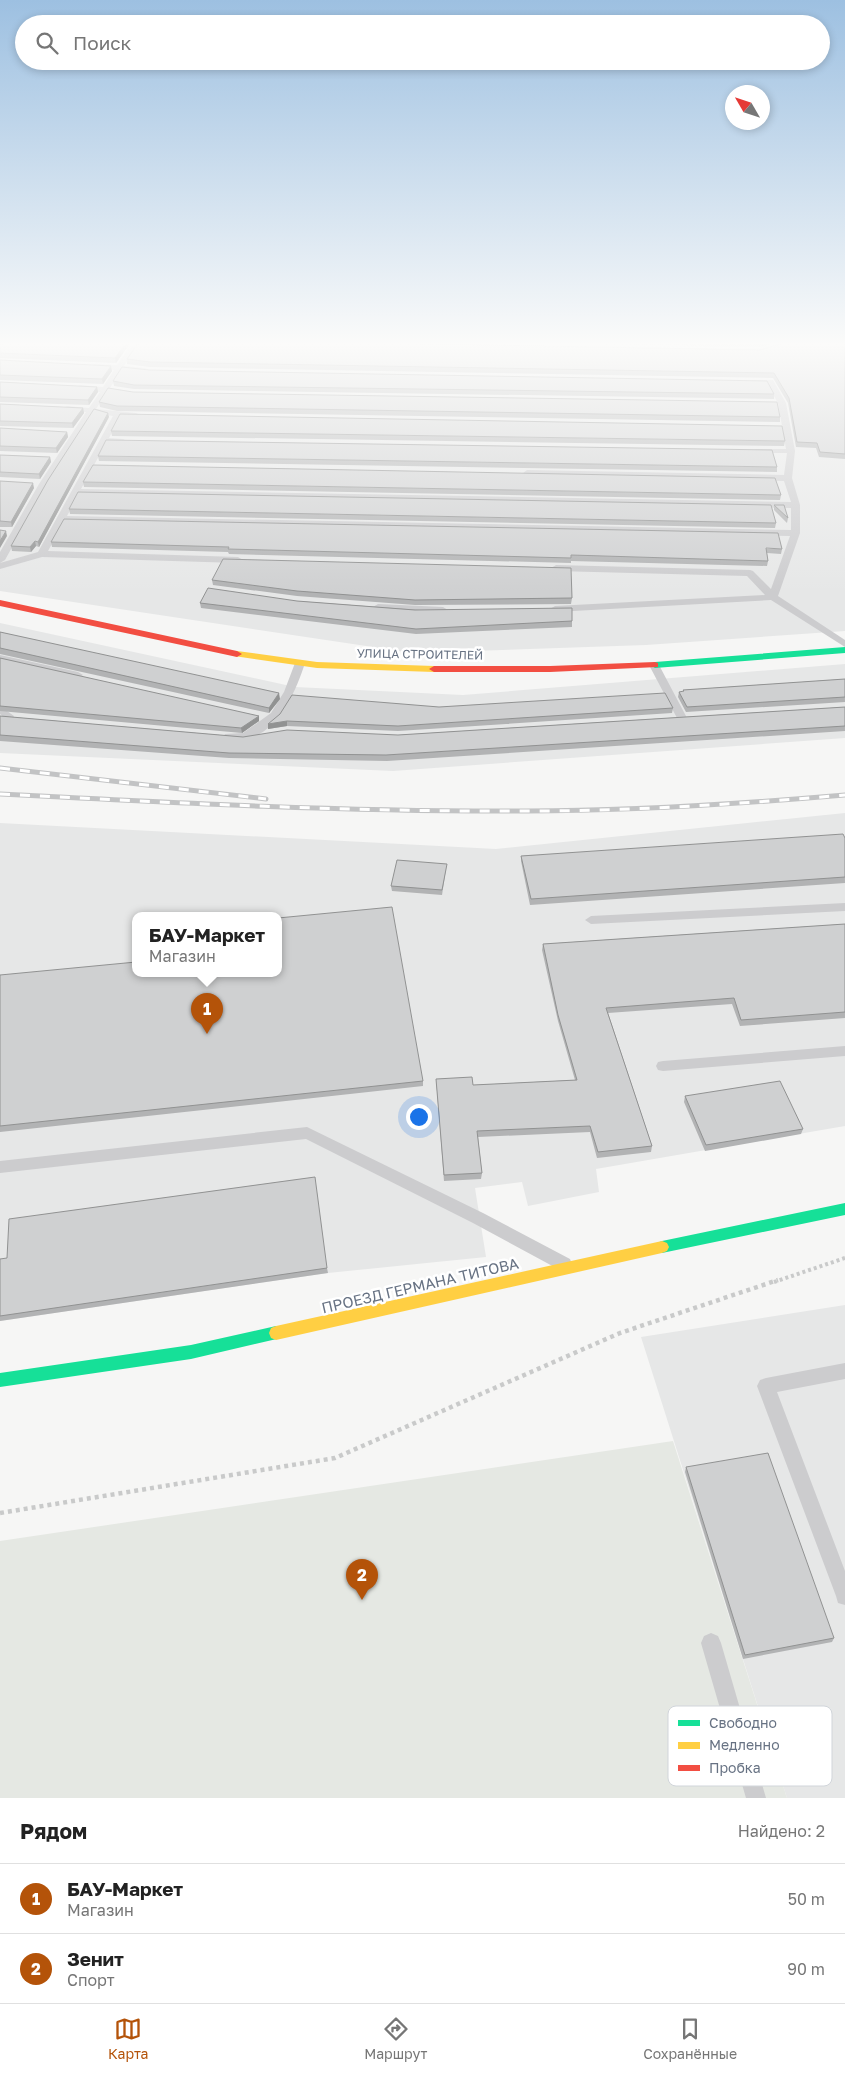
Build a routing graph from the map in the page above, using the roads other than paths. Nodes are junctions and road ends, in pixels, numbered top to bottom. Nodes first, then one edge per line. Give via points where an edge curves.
1 (80, 426) edge
2 (111, 426) edge
3 (776, 427) edge
4 (786, 427) joint
5 (67, 433) edge
6 (76, 433) junction
7 (103, 440) junction
8 (133, 441) edge
9 (751, 451) edge
10 (791, 451) junction
11 (90, 465) junction
12 (100, 466) edge
13 (519, 473) edge
14 (788, 478) junction
15 (76, 492) junction
16 (796, 505) junction
17 (61, 519) junction
18 (796, 533) junction
19 (42, 554) junction
20 (0, 560) edge
21 (252, 560) edge
22 (0, 566) edge
23 (551, 568) edge
24 (773, 598) junction
25 (0, 603) edge
26 (366, 606) edge
27 (544, 609) edge
28 (455, 610) edge
29 (845, 644) edge
30 (845, 650) edge
31 (0, 658) edge
32 (300, 663) junction
33 (654, 665) junction
34 (85, 677) edge
35 (0, 709) edge
36 (254, 715) edge
37 (9, 717) edge
38 (682, 718) edge
39 (273, 719) junction
40 (270, 734) edge
41 (214, 735) edge
42 (244, 738) junction
43 (845, 907) edge
44 (591, 920) dead end
45 (845, 1051) edge
46 (663, 1066) dead end
47 (0, 1167) edge
48 (845, 1209) edge
49 (568, 1267) junction
50 (845, 1371) edge
51 (0, 1380) edge
52 (845, 1596) edge
53 (711, 1642) dead end
54 (729, 1706) edge

1 - 6 lane
2 - 7 lane
3 - 4 lane
4 - 10 lane
5 - 6 lane
6 - 20 lane via 56,458 10,532
7 - 8 lane
7 - 11 lane
9 - 10 lane
10 - 14 lane
11 - 12 lane
11 - 15 lane
13 - 14 lane
14 - 16 lane
15 - 16 lane
15 - 17 lane
16 - 18 lane
17 - 18 lane
17 - 19 lane
18 - 24 lane
19 - 21 lane
19 - 22 lane
23 - 24 lane via 750,574
24 - 27 lane
24 - 29 lane
25 - 32 main road, УЛИЦА СТРОИТЕЛЕЙ via 226,653
26 - 28 lane
30 - 33 main road, УЛИЦА СТРОИТЕЛЕЙ
31 - 34 lane
32 - 33 main road, УЛИЦА СТРОИТЕЛЕЙ via 362,668 506,670
32 - 39 lane via 288,697
33 - 38 lane
35 - 37 lane
36 - 39 lane
39 - 42 lane
40 - 42 lane
41 - 42 lane
43 - 44 lane
45 - 46 lane
47 - 49 lane via 307,1132
48 - 49 main road, ПРОЕЗД ГЕРМАНА ТИТОВА
49 - 51 main road, ПРОЕЗД ГЕРМАНА ТИТОВА via 191,1352
50 - 52 lane via 766,1386
53 - 54 lane

